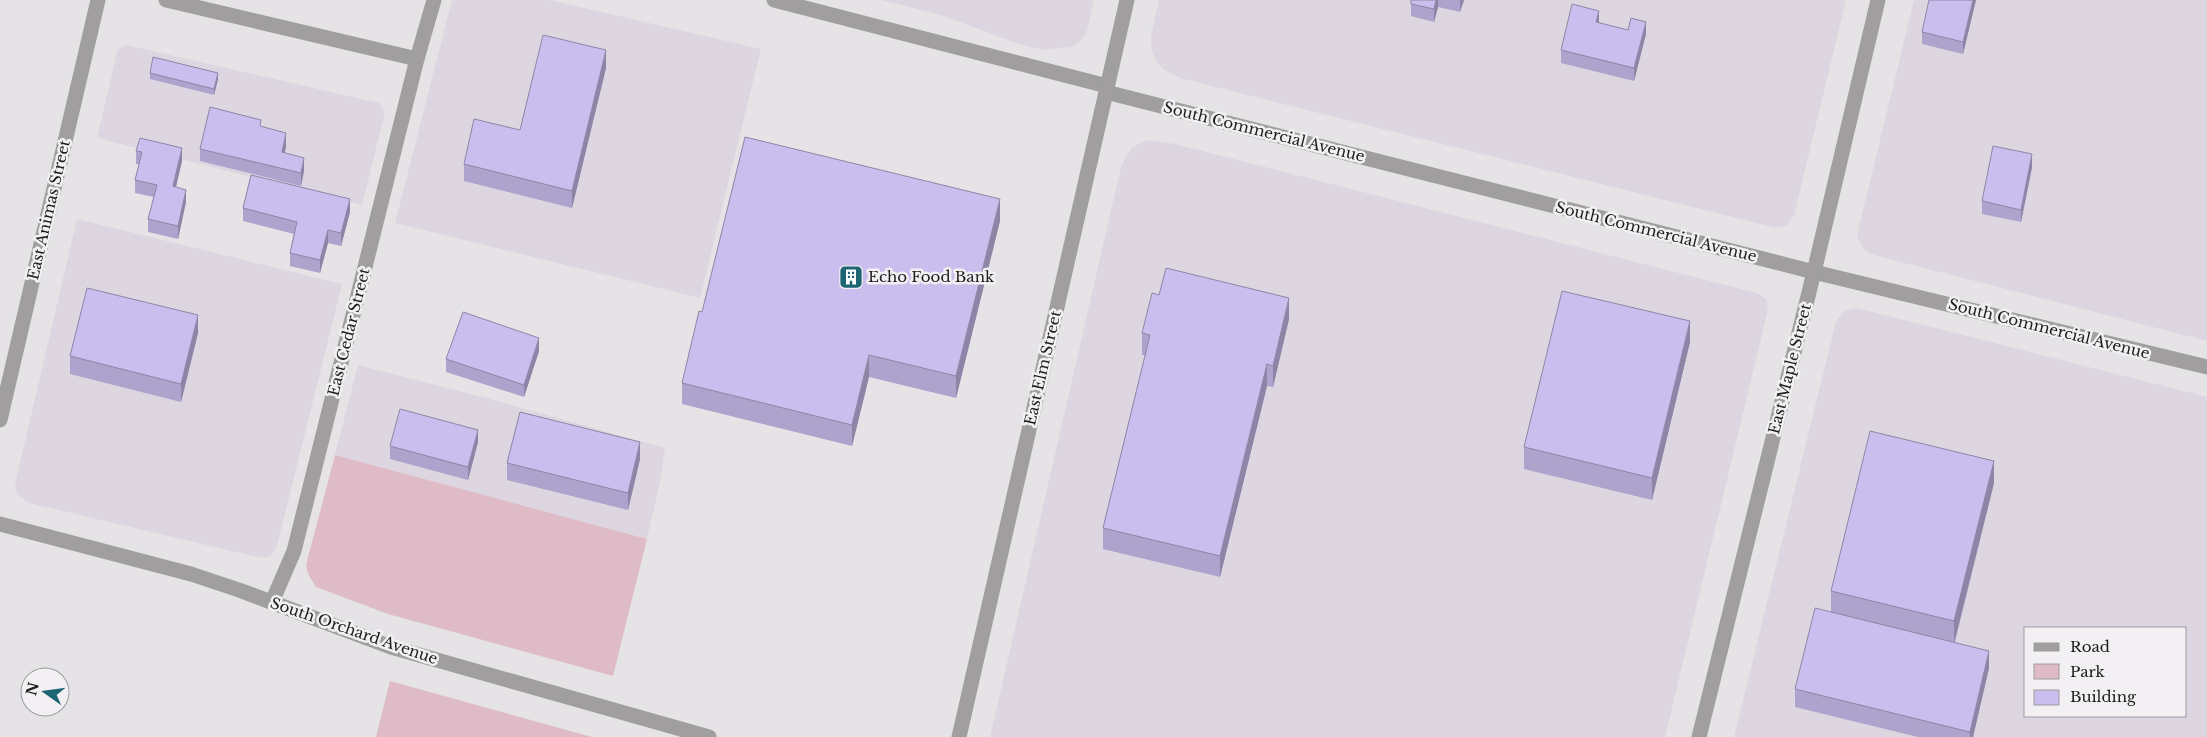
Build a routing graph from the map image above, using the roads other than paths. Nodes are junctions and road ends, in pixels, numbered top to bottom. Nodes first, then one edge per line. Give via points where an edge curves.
1 (98, 0) edge
2 (166, 0) edge
3 (434, 0) edge
4 (774, 0) edge
5 (1128, 0) edge
6 (1878, 0) edge
7 (417, 59) junction
8 (1107, 89) junction
9 (1814, 272) junction
10 (2207, 367) edge
11 (0, 420) edge
12 (0, 524) edge
13 (272, 602) junction
14 (709, 737) edge
15 (959, 737) edge
16 (1699, 737) edge

1 - 11 street, East Animas Street
2 - 7 street
3 - 7 street, East Cedar Street
4 - 8 street, South Commercial Avenue
5 - 8 street, East Elm Street
6 - 9 street, East Maple Street
7 - 13 street, East Cedar Street via 294,551
8 - 9 street, South Commercial Avenue
8 - 15 street, East Elm Street
9 - 10 street, South Commercial Avenue
9 - 16 street, East Maple Street
12 - 13 street, South Orchard Avenue via 191,574
13 - 14 street, South Orchard Avenue via 391,647

